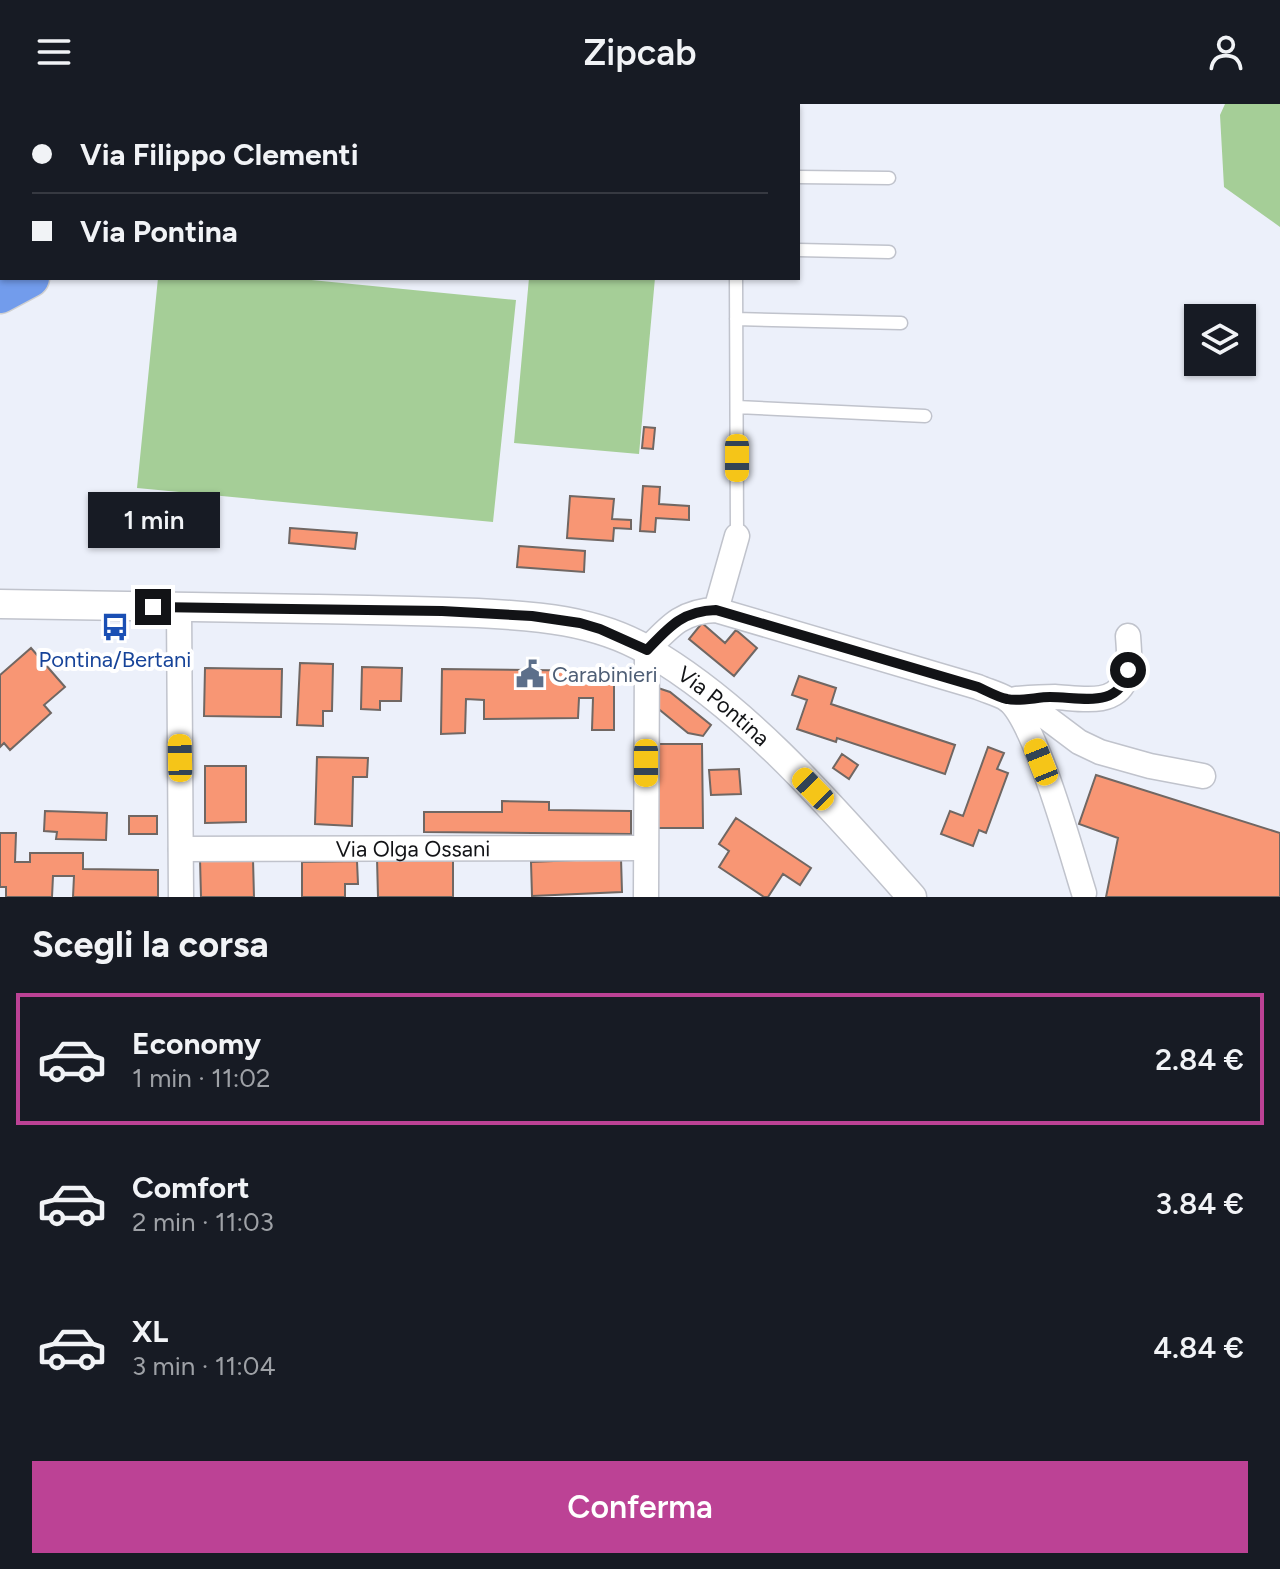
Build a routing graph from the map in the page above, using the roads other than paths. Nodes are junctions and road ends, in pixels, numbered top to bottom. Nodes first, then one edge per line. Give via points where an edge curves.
1 (800, 177) edge
2 (889, 178) dead end
3 (800, 250) edge
4 (889, 252) dead end
5 (26, 280) edge
6 (736, 280) edge
7 (0, 294) edge
8 (736, 319) junction
9 (901, 323) dead end
10 (737, 407) junction
11 (925, 416) dead end
12 (737, 536) joint
13 (0, 604) edge
14 (179, 607) junction
15 (716, 610) junction
16 (1128, 636) dead end
17 (647, 650) junction
18 (1008, 700) junction
19 (1203, 776) dead end
20 (645, 848) junction
21 (181, 849) junction
22 (1084, 893) dead end
23 (181, 897) edge
24 (646, 897) edge
25 (912, 897) edge

1 - 2 lane
3 - 4 lane
5 - 7 highway
6 - 8 lane
8 - 9 lane
8 - 10 lane
10 - 11 lane
10 - 12 lane
12 - 15 street
13 - 14 street, Via Pontina
14 - 17 street, Via Pontina via 532,616 580,623
14 - 21 street
15 - 17 street via 680,619
15 - 18 street
16 - 18 street via 1126,679 1111,695
17 - 20 street
17 - 25 street, Via Pontina via 717,699 763,740
18 - 19 street via 1035,709 1100,752
18 - 22 street via 1041,762
20 - 21 street, Via Olga Ossani
20 - 24 street
21 - 23 street

